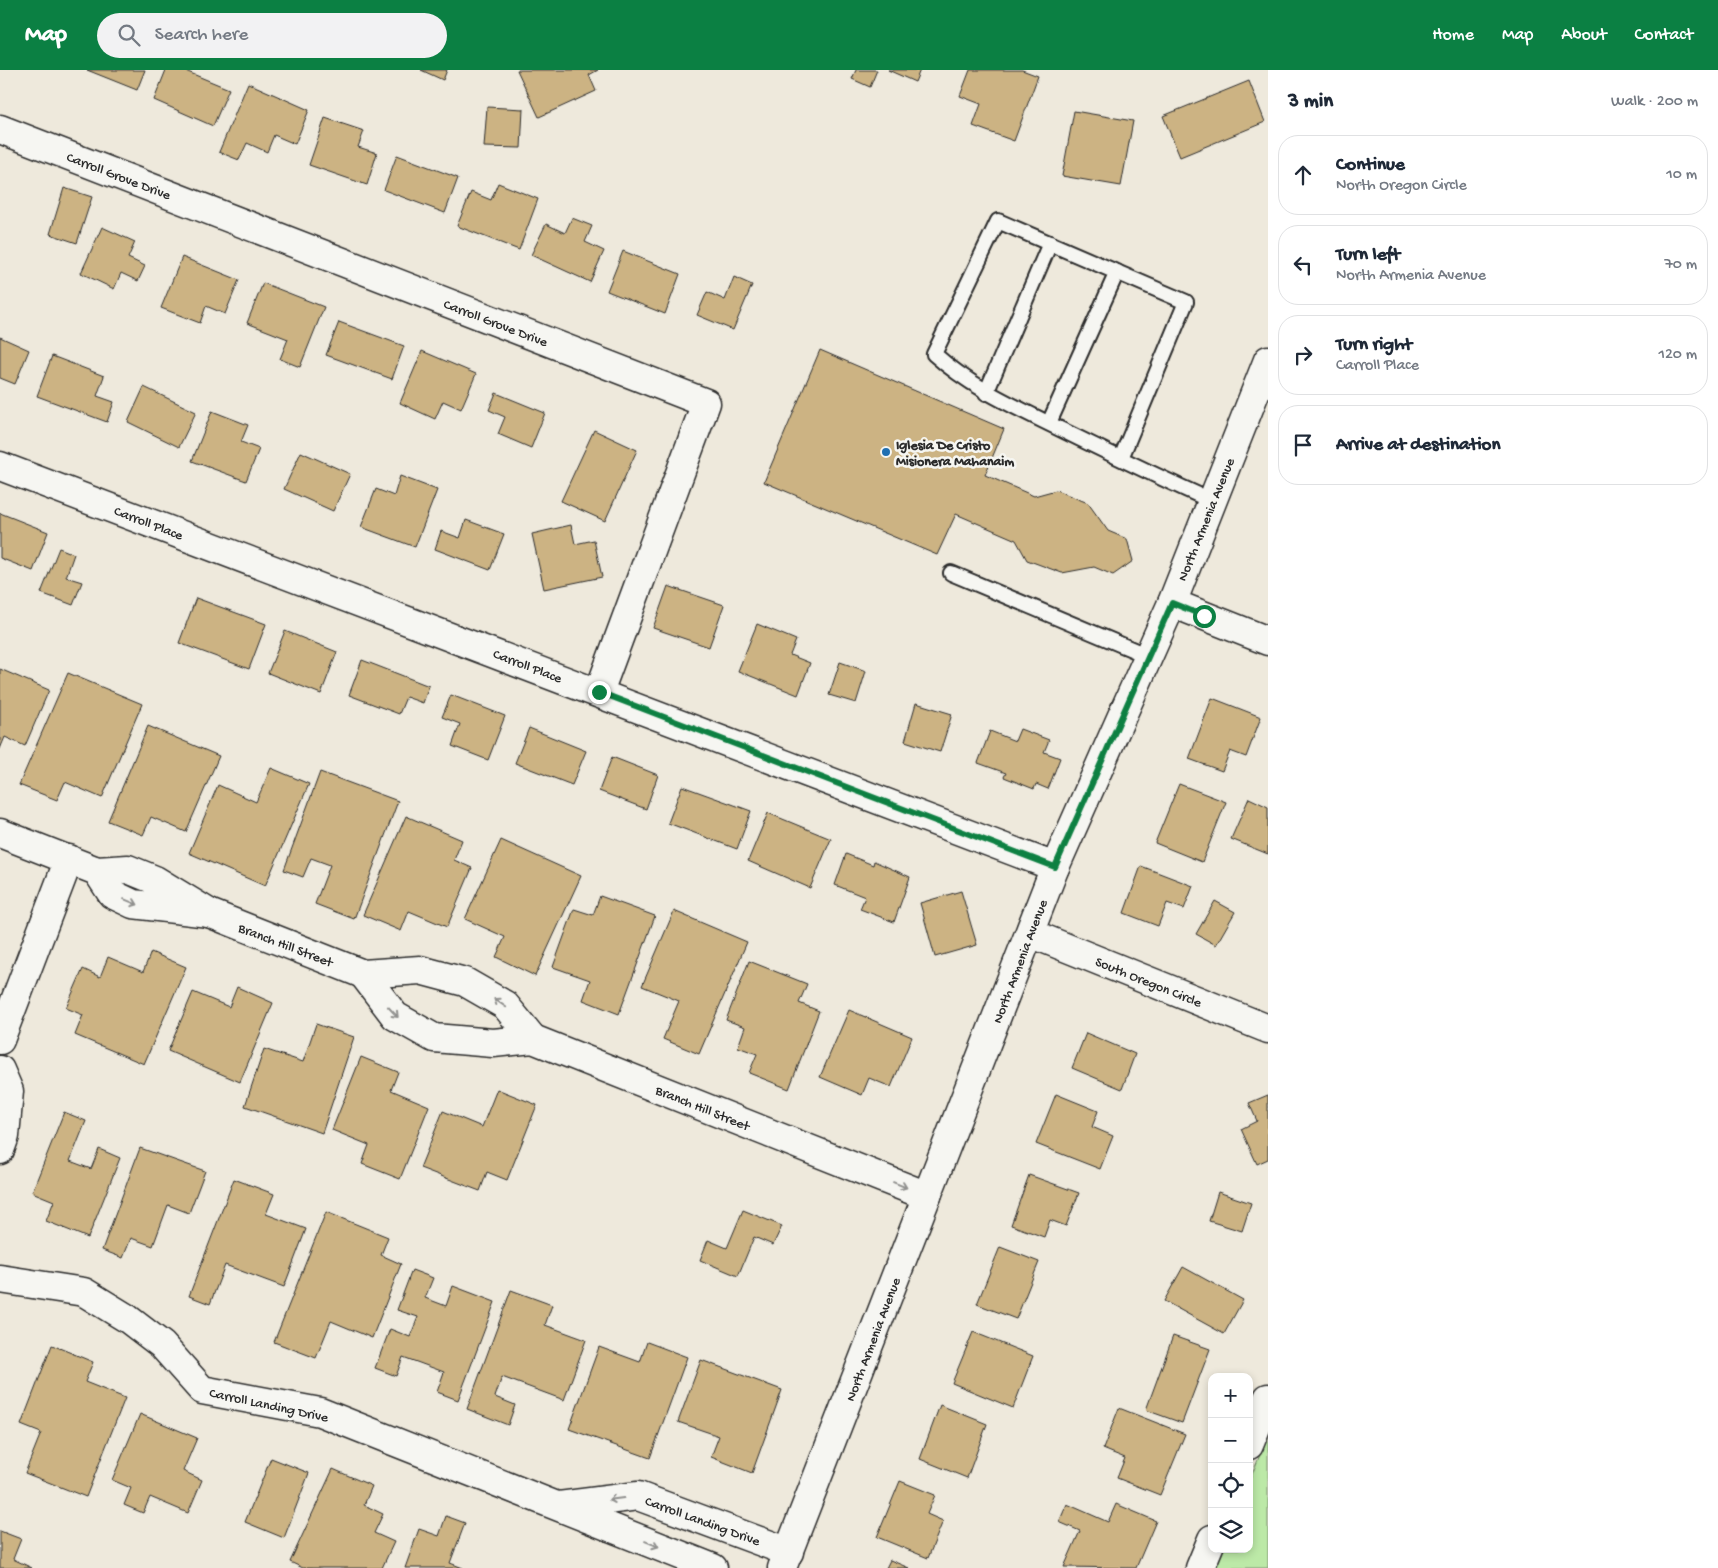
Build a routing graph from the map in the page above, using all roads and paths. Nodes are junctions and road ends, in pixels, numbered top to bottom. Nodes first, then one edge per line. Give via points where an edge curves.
1 (0, 129) edge
2 (1050, 243) junction
3 (1117, 272) junction
4 (1268, 360) edge
5 (986, 393) junction
6 (1049, 423) junction
7 (1121, 458) junction
8 (0, 466) edge
9 (1212, 500) junction
10 (950, 574) dead end
11 (1172, 603) junction
12 (1268, 640) edge
13 (1148, 656) junction
14 (599, 692) junction
15 (0, 833) edge
16 (69, 860) junction
17 (1055, 867) junction
18 (1030, 933) junction
19 (363, 974) junction
20 (1268, 1029) edge
21 (533, 1039) junction
22 (0, 1040) edge
23 (0, 1070) edge
24 (0, 1150) edge
25 (927, 1196) junction
26 (0, 1279) edge
27 (1268, 1398) edge
28 (1253, 1435) edge
29 (557, 1506) junction
30 (1208, 1549) edge
31 (786, 1560) edge
32 (713, 1568) edge
33 (1200, 1568) edge

1 - 14 street, Carroll Grove Drive via 706,403
2 - 3 lane
2 - 5 lane
2 - 5 lane via 998,221 934,354 956,374
3 - 6 lane
3 - 7 lane via 1186,302
4 - 9 street, North Armenia Avenue
5 - 6 lane
6 - 7 lane
7 - 9 lane
8 - 14 street, Carroll Place
9 - 11 street, North Armenia Avenue
10 - 13 lane
11 - 12 street
11 - 13 street, North Armenia Avenue
13 - 17 street, North Armenia Avenue
14 - 17 street, Carroll Place
15 - 16 street, Branch Hill Street
16 - 19 street, Branch Hill Street via 97,870 112,894 133,904 209,914
16 - 22 street
17 - 18 street, North Armenia Avenue
18 - 20 street, South Oregon Circle
18 - 25 street, North Armenia Avenue
21 -> 19 street, Branch Hill Street via 505,1005 465,982 420,970
19 -> 21 street, Branch Hill Street via 395,1016 434,1038 493,1043
21 -> 25 street, Branch Hill Street
23 - 24 street via 9,1091 5,1136
25 - 31 street, North Armenia Avenue
26 - 29 street, Carroll Landing Drive via 84,1292 162,1345 202,1390 320,1412
27 - 28 street
31 -> 29 street, Carroll Landing Drive via 638,1496
29 -> 32 street, Carroll Landing Drive
30 - 33 street

